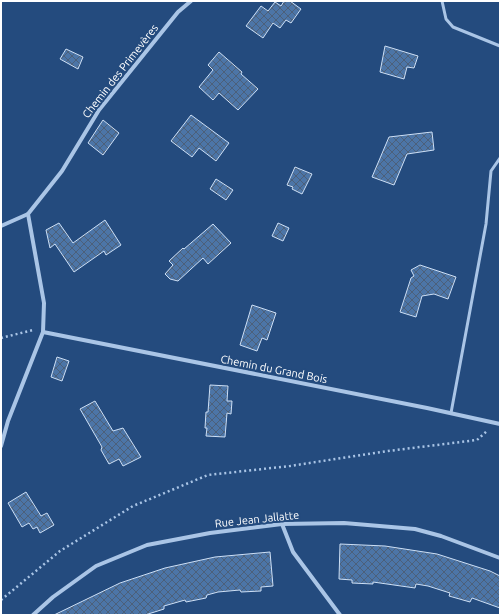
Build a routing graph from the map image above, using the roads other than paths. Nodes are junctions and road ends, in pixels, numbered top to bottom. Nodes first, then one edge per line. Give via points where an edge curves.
1 (191, 1) edge
2 (442, 1) edge
3 (500, 46) edge
4 (500, 158) edge
5 (28, 214) junction
6 (1, 226) edge
7 (44, 332) junction
8 (451, 413) junction
9 (498, 423) edge
10 (1, 446) edge
11 (282, 524) junction
12 (500, 558) edge
13 (33, 615) edge
14 (340, 615) edge

1 - 5 street, Chemin des Primevères via 178,12 99,110 62,171
2 - 3 lane via 446,19 453,27
4 - 8 lane via 491,171 486,224
5 - 6 street
5 - 7 street via 44,303
7 - 8 street, Chemin du Grand Bois
7 - 10 street via 8,421
8 - 9 street, Chemin du Grand Bois
11 - 12 street, Rue Jean Jallatte via 344,523 415,529
11 - 13 street, Rue Jean Jallatte via 210,533 147,545 96,566 52,597
11 - 14 street via 293,552

